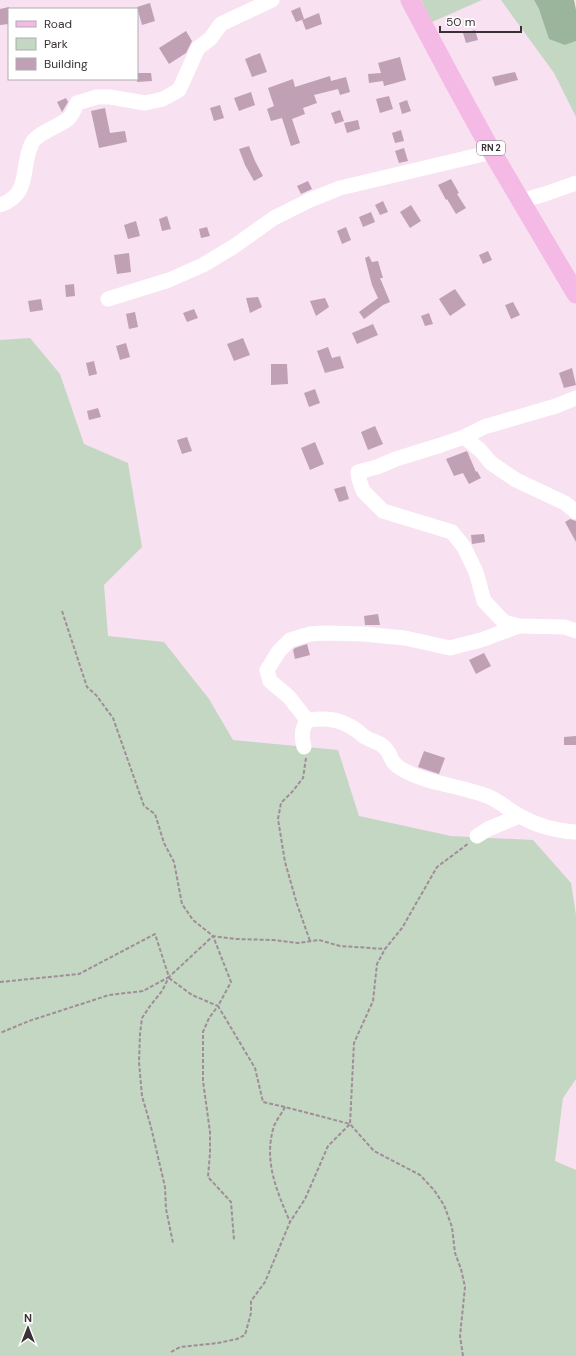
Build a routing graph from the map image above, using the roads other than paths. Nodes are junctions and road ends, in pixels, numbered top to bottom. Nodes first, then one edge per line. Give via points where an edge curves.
1 (272, 0) edge
2 (410, 0) edge
3 (492, 152) junction
4 (576, 183) edge
5 (521, 201) junction
6 (0, 205) edge
7 (576, 294) edge
8 (108, 299) dead end
9 (576, 398) edge
10 (464, 437) junction
11 (576, 512) edge
12 (519, 626) junction
13 (576, 631) edge
14 (306, 720) junction
15 (304, 747) road end
16 (520, 816) junction
17 (572, 833) edge
18 (477, 836) road end

1 - 6 street via 221,24 210,39 198,48 179,90 163,99 145,103 97,97 77,104 69,119 32,141 26,157 21,188 9,202
2 - 3 main road, RN 2
3 - 5 main road, RN 2
3 - 8 street via 340,188 274,218 203,265 169,280
4 - 5 street
5 - 7 main road, RN 2
9 - 10 street via 484,427
10 - 11 street via 480,450 490,463 516,480 565,503
10 - 12 street via 358,472 359,479 363,491 383,511 452,532 464,547 476,572 484,601 504,622
12 - 13 street via 565,627
12 - 14 street via 450,648 405,638 363,634 310,634 290,640 279,651 267,670 270,681 289,697
14 - 15 street via 302,729
14 - 16 street via 325,718 339,721 387,749 392,762 401,769 488,796
16 - 17 street via 538,824
16 - 18 street via 488,828

